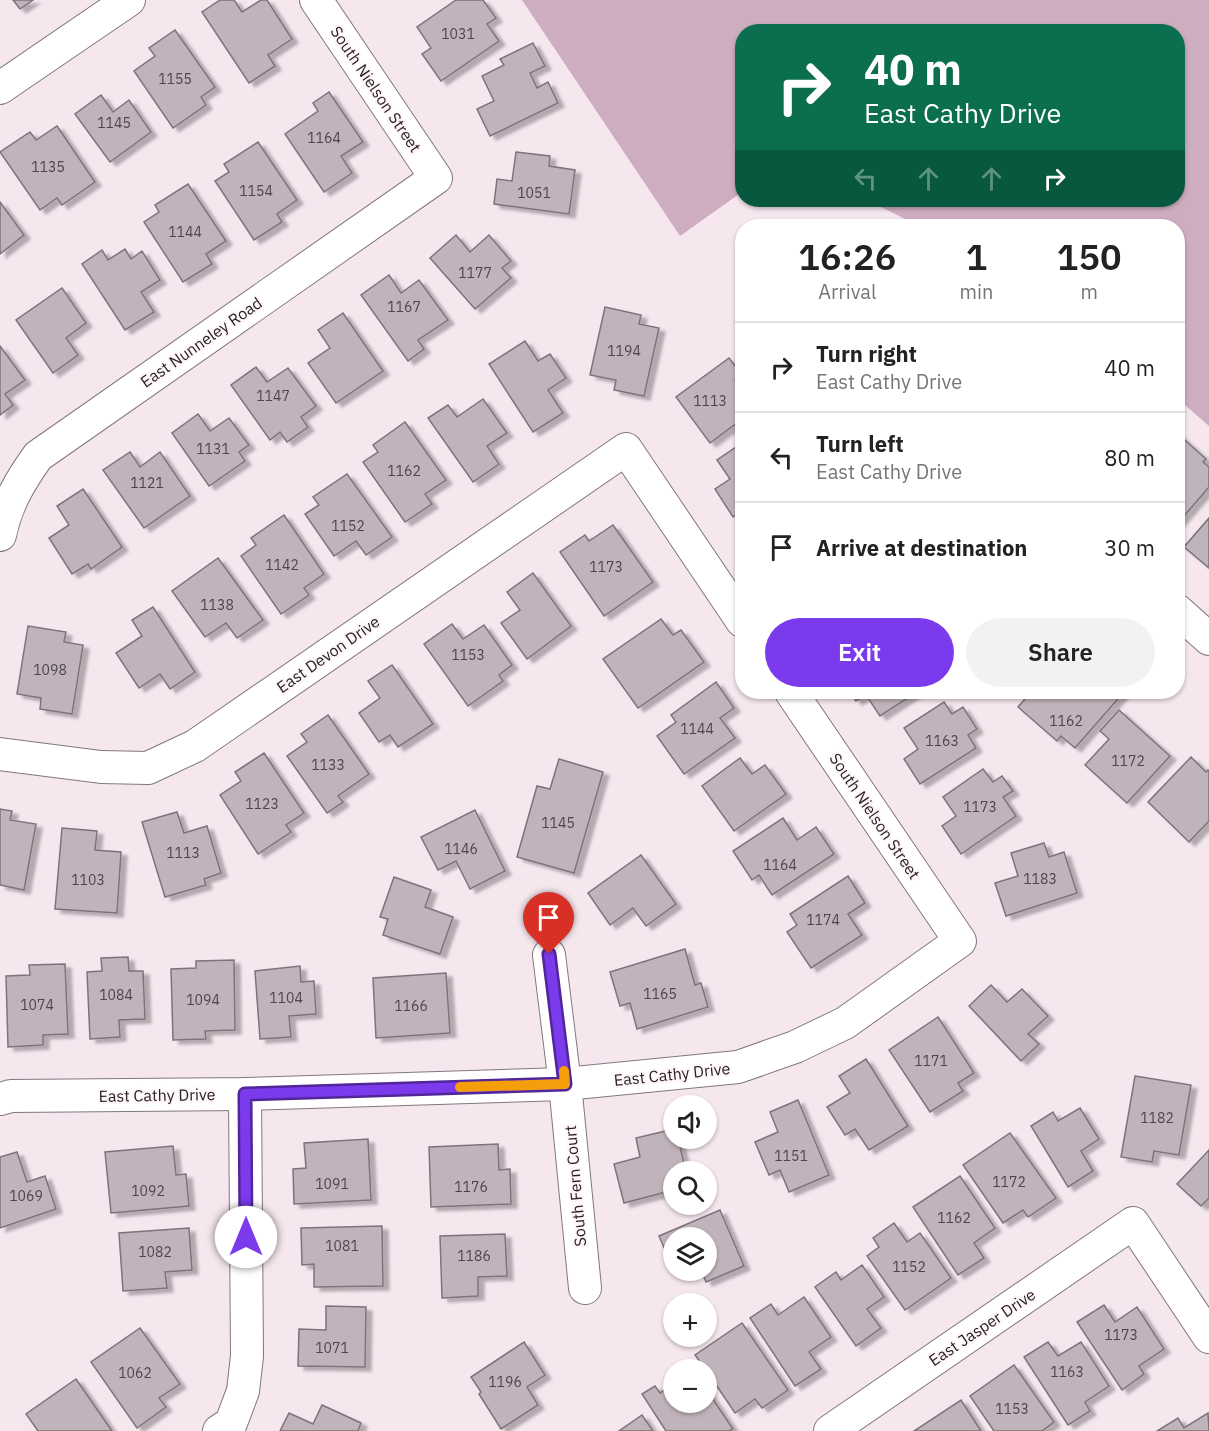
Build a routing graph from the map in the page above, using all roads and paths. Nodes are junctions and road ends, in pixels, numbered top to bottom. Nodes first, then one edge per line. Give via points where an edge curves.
1 (129, 0) edge
2 (316, 0) edge
3 (0, 88) edge
4 (436, 178) joint
5 (0, 535) edge
6 (735, 611) edge
7 (1185, 617) edge
8 (1209, 639) edge
9 (796, 699) edge
10 (0, 754) edge
11 (960, 940) joint
12 (549, 954) dead end
13 (565, 1084) junction
14 (245, 1094) junction
15 (0, 1099) edge
16 (585, 1288) dead end
17 (1209, 1337) edge
18 (219, 1431) edge
19 (830, 1431) edge

1 - 3 street
2 - 4 street, South Nielson Street
4 - 5 street, East Nunneley Road via 38,456 18,484
6 - 10 street, East Devon Drive via 626,449 195,746 148,768 101,767
7 - 8 street
9 - 11 street, South Nielson Street
11 - 13 street, East Cathy Drive via 845,1023 795,1047 738,1067
12 - 13 street
13 - 14 street, East Cathy Drive
13 - 16 street, South Fern Court
14 - 15 street, East Cathy Drive
14 - 18 street via 247,1356 243,1392 231,1423
17 - 19 street, East Jasper Drive via 1133,1223

